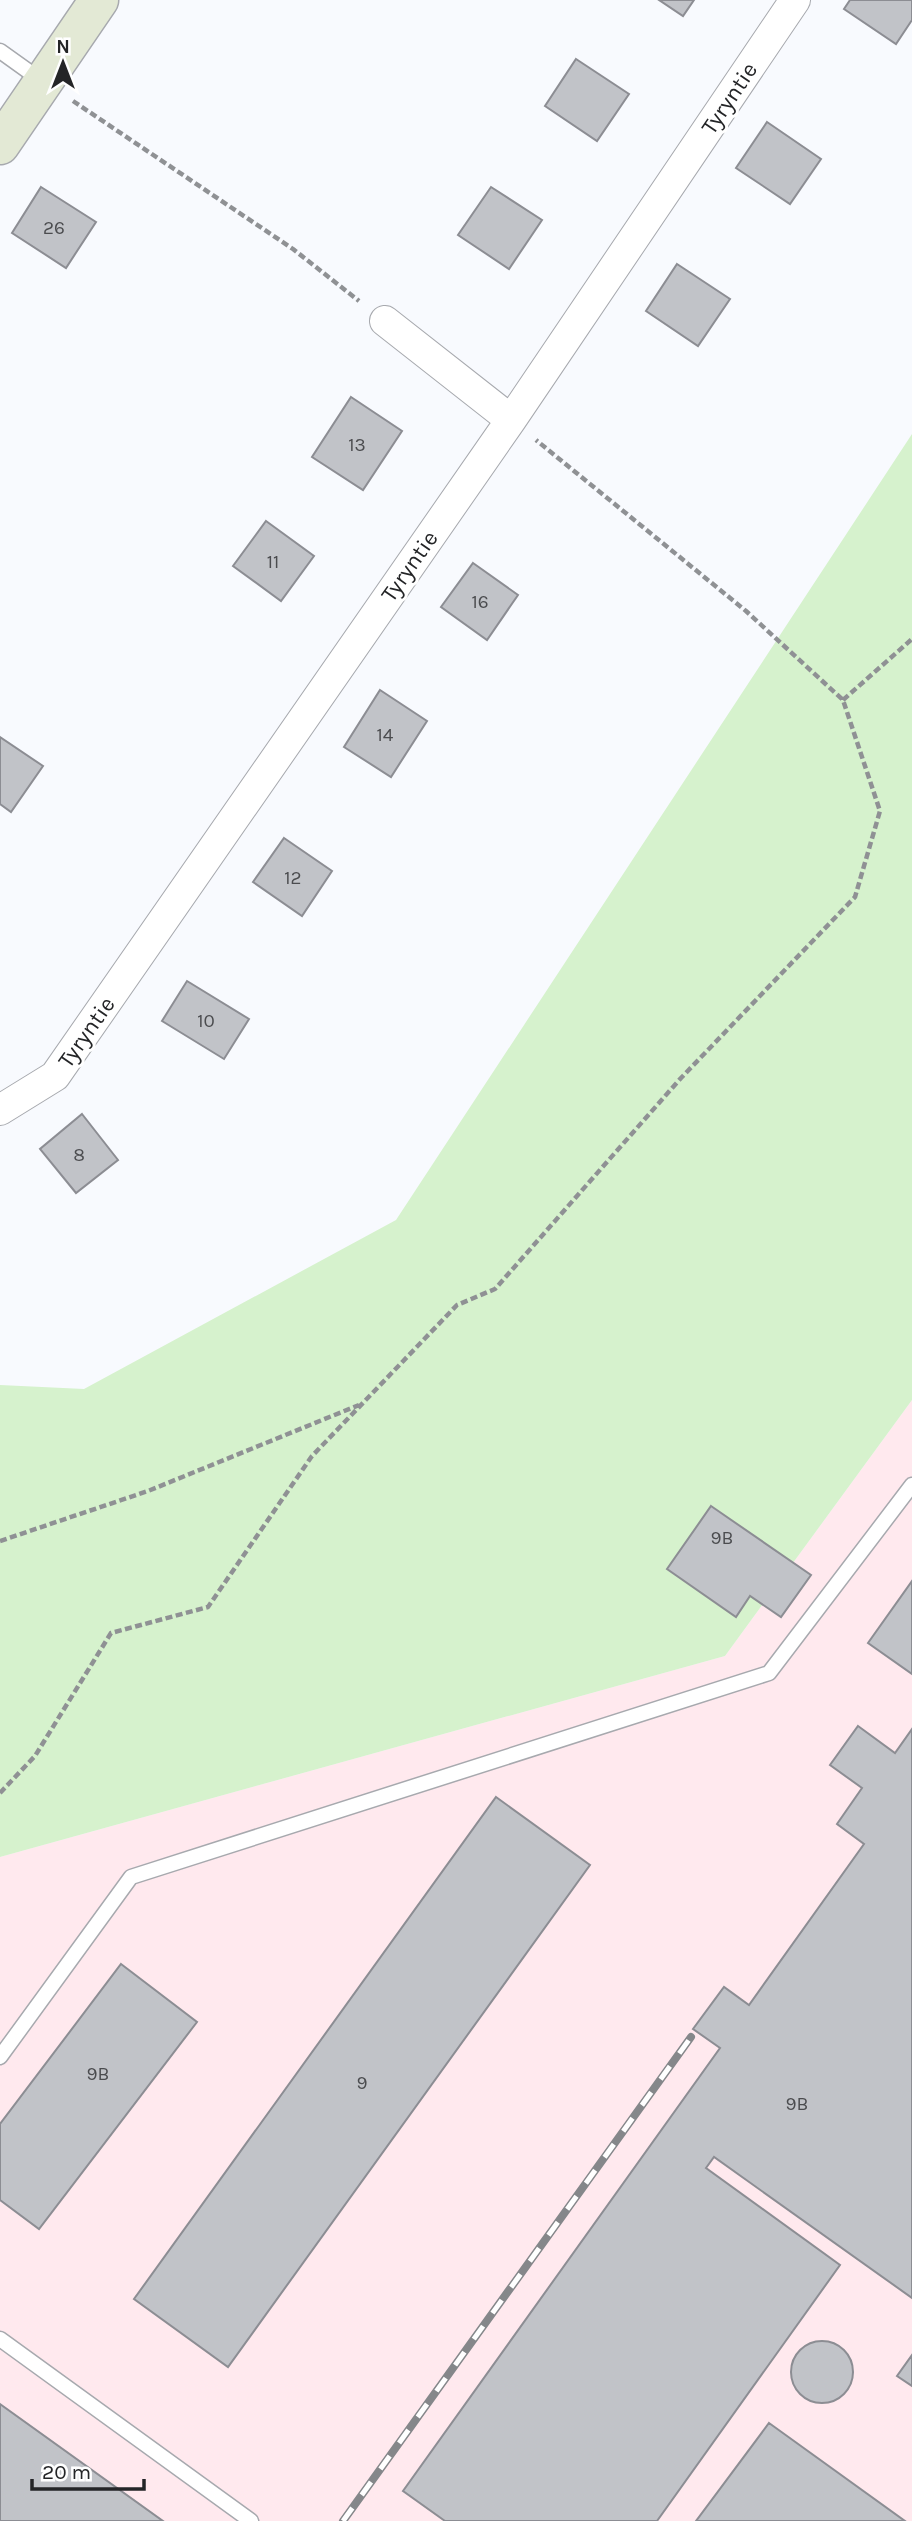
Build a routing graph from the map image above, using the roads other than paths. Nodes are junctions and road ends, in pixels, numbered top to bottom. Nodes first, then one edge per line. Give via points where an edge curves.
1 (99, 0) edge
2 (795, 0) edge
3 (0, 51) edge
4 (43, 82) junction
5 (0, 145) edge
6 (385, 321) road end
7 (511, 419) junction
8 (0, 1110) edge
9 (912, 1485) edge
10 (0, 2057) edge
11 (0, 2339) edge
12 (251, 2521) edge

1 - 4 street
2 - 7 street, Tyryntie
3 - 4 lane
4 - 5 street
6 - 7 street
7 - 8 street, Tyryntie via 55,1076
9 - 10 lane via 769,1673 131,1877
11 - 12 lane

